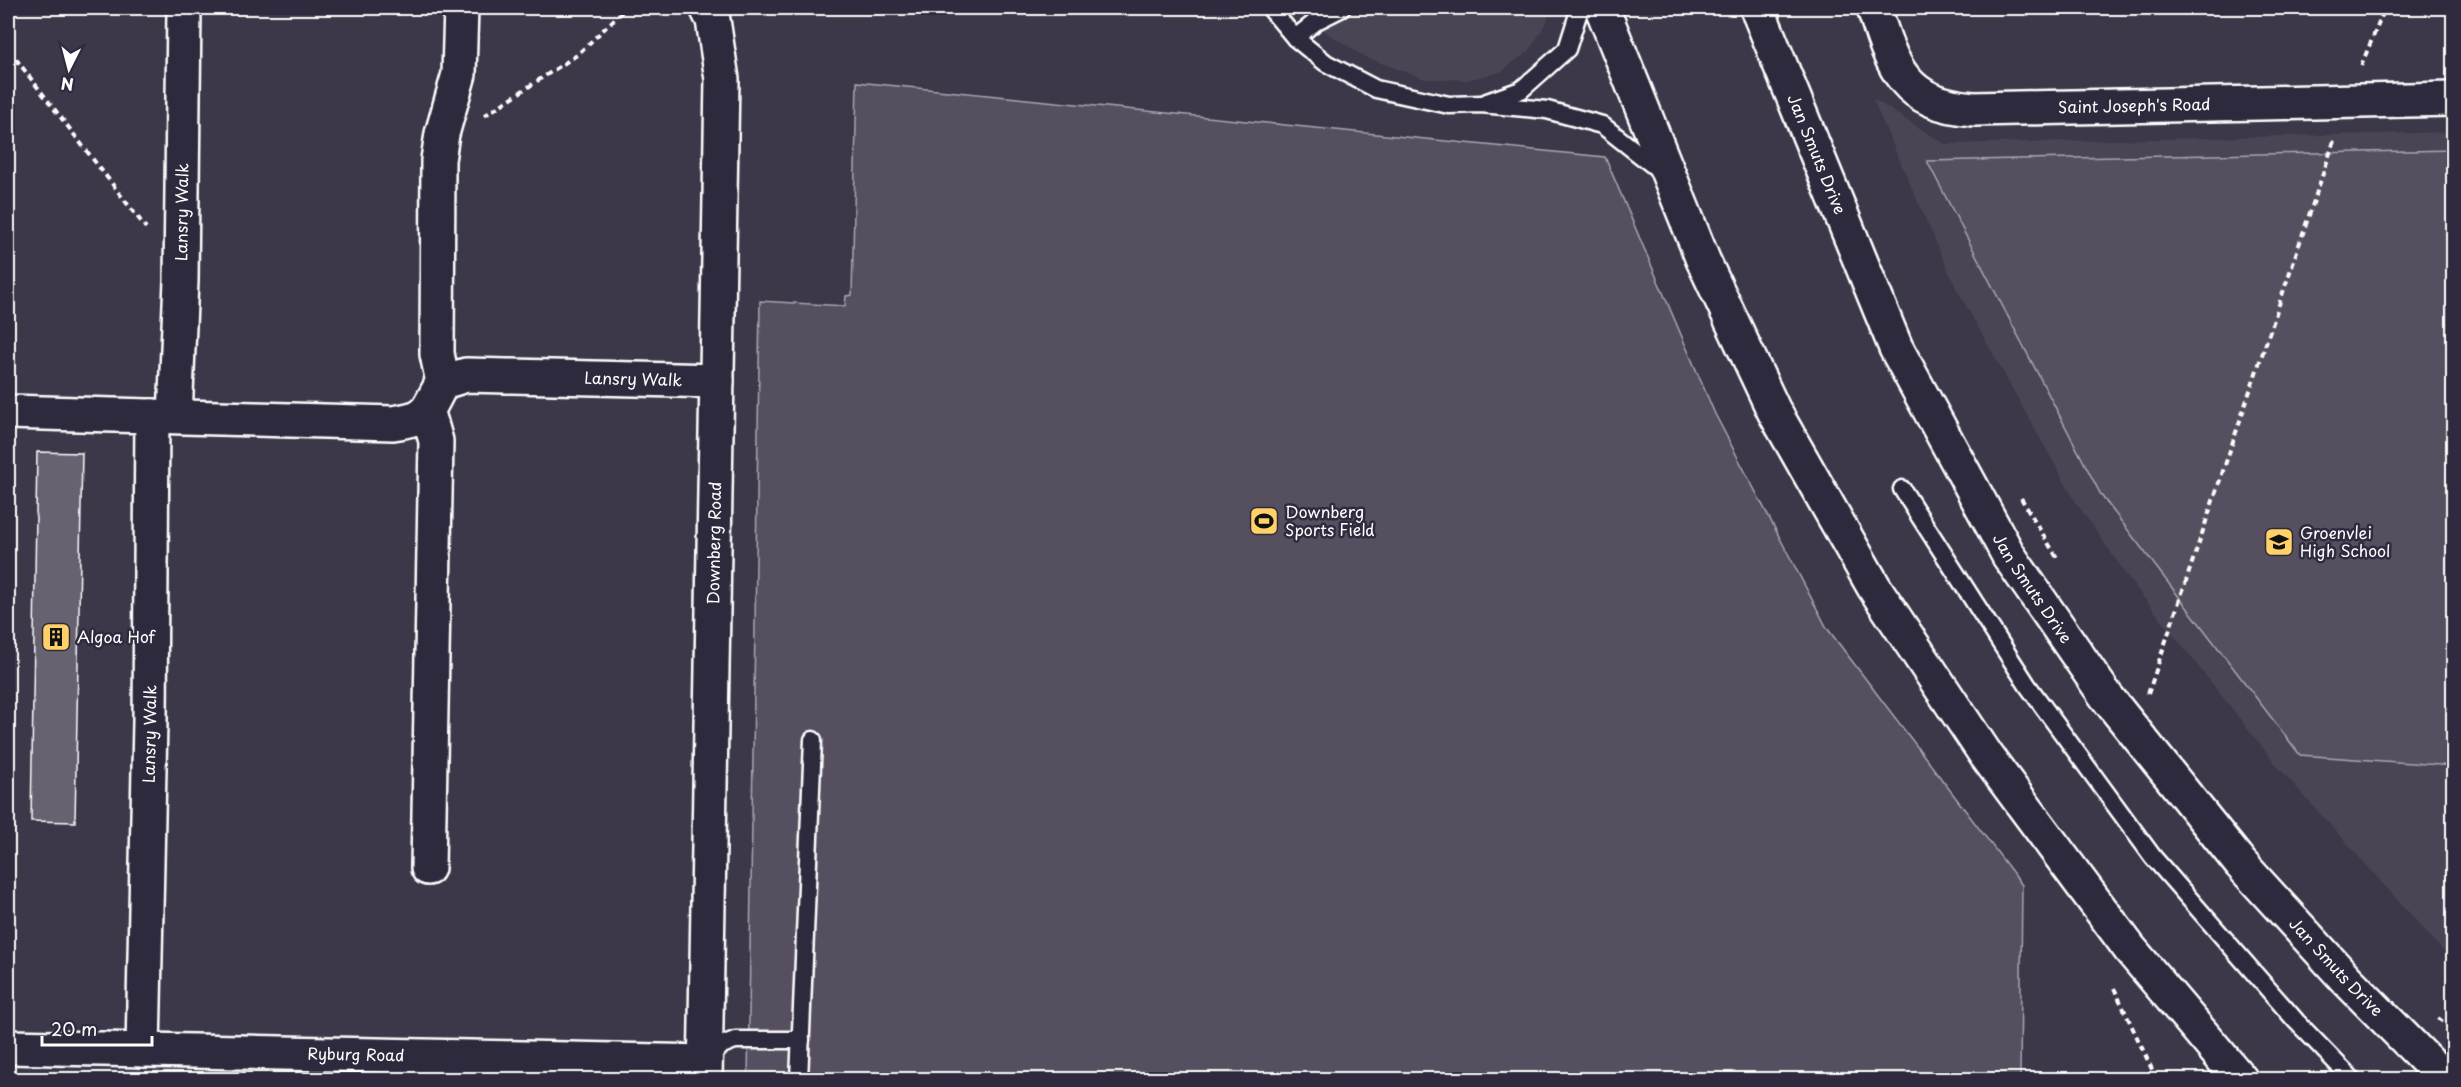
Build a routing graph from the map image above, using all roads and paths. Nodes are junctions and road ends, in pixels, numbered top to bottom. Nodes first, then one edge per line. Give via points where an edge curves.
1 (184, 8) edge
2 (461, 8) edge
3 (626, 8) edge
4 (707, 8) edge
5 (1270, 8) edge
6 (1342, 8) edge
7 (1580, 8) edge
8 (1602, 8) edge
9 (1757, 8) edge
10 (1874, 8) edge
11 (2385, 8) edge
12 (1295, 38) junction
13 (8, 52) edge
14 (2454, 99) edge
15 (2348, 101) junction
16 (1481, 104) junction
17 (439, 147) junction
18 (1672, 180) junction
19 (152, 237) dead end
20 (717, 381) junction
21 (443, 382) junction
22 (8, 412) edge
23 (428, 413) junction
24 (164, 416) junction
25 (1902, 489) dead end
26 (2020, 497) dead end
27 (2061, 564) dead end
28 (2143, 684) dead end
29 (2149, 692) junction
30 (2155, 700) dead end
31 (2135, 731) junction
32 (813, 740) dead end
33 (428, 868) dead end
34 (2430, 1011) dead end
35 (2454, 1031) edge
36 (801, 1040) junction
37 (8, 1047) edge
38 (143, 1050) junction
39 (705, 1071) edge
40 (799, 1080) edge
41 (2241, 1080) edge
42 (2353, 1080) edge
43 (2446, 1080) edge

1 - 24 street, Lansry Walk via 181,281
2 - 17 street via 457,85
3 - 17 path via 577,56
4 - 20 street, Downberg Road via 713,20 722,79
5 - 12 lane
6 - 12 lane
7 - 16 lane via 1568,49 1521,90
8 - 18 street
9 - 31 street, Jan Smuts Drive via 1896,348 2009,556 2106,696
10 - 15 street, Saint Joseph's Road via 1898,70 1926,99 1950,107
11 - 15 path
12 - 16 lane via 1326,63 1376,89 1449,105
13 - 19 path
14 - 15 street, Saint Joseph's Road
15 - 29 path
16 - 18 lane via 1547,110 1602,125
17 - 21 street via 437,354
18 - 41 street via 1703,260 1774,411 1874,587 1986,755 2130,949
20 - 21 street, Lansry Walk via 466,375
20 - 39 street, Downberg Road
21 - 23 street
22 - 24 street
23 - 24 street via 393,423
23 - 33 street via 436,441
24 - 38 street, Lansry Walk via 150,722
25 - 42 lane via 2028,686 2153,857 2296,1021
26 - 27 path
28 - 29 path
29 - 30 path
29 - 31 path
31 - 43 street, Jan Smuts Drive via 2241,864 2346,979
32 - 36 lane
34 - 35 path
36 - 39 lane via 735,1040 722,1045
36 - 40 lane
37 - 38 street, Ryburg Road
38 - 39 street, Ryburg Road

